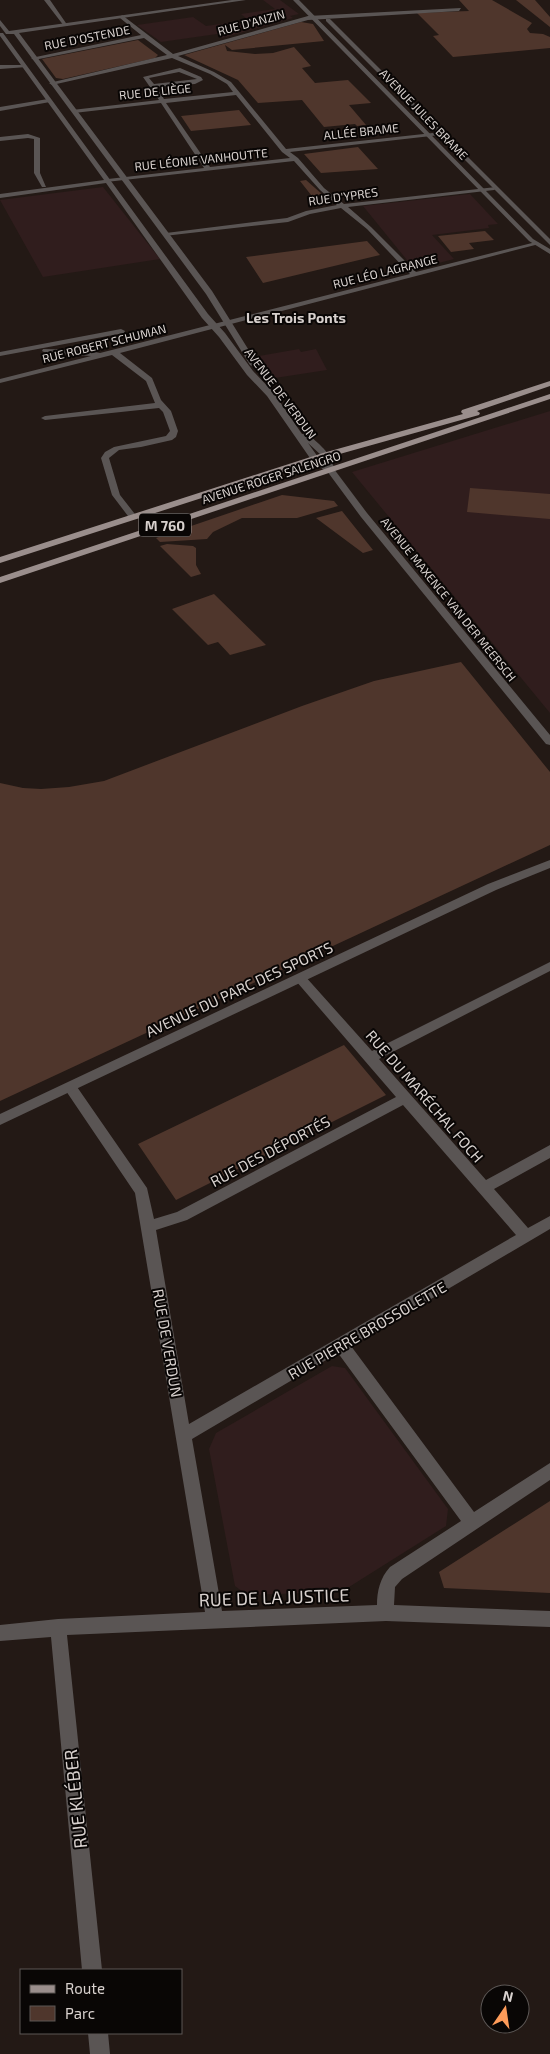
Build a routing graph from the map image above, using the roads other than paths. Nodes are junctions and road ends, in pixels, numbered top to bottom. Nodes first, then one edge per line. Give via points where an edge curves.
1 (47, 0) edge
2 (244, 0) edge
3 (296, 0) edge
4 (457, 7) dead end
5 (318, 11) dead end
6 (324, 16) junction
7 (122, 17) junction
8 (313, 17) junction
9 (0, 22) edge
10 (66, 25) junction
11 (16, 32) junction
12 (8, 33) junction
13 (0, 34) edge
14 (144, 36) junction
15 (172, 56) junction
16 (34, 58) junction
17 (0, 67) edge
18 (24, 67) junction
19 (52, 83) junction
20 (391, 85) junction
21 (152, 86) junction
22 (380, 86) junction
23 (238, 93) junction
24 (48, 101) junction
25 (162, 102) junction
26 (0, 109) edge
27 (74, 111) junction
28 (440, 133) junction
29 (428, 134) junction
30 (0, 139) edge
31 (284, 151) junction
32 (296, 159) junction
33 (208, 169) junction
34 (126, 179) junction
35 (108, 181) junction
36 (44, 186) junction
37 (494, 188) junction
38 (481, 189) junction
39 (0, 191) edge
40 (0, 196) edge
41 (343, 206) junction
42 (166, 235) junction
43 (549, 242) edge
44 (536, 244) junction
45 (550, 252) edge
46 (415, 275) junction
47 (228, 322) junction
48 (214, 326) junction
49 (121, 331) dead end
50 (32, 348) junction
51 (114, 352) junction
52 (0, 354) edge
53 (101, 356) junction
54 (0, 381) edge
55 (550, 383) edge
56 (550, 391) edge
57 (550, 396) edge
58 (550, 404) edge
59 (162, 406) junction
60 (45, 418) dead end
61 (430, 425) junction
62 (443, 433) junction
63 (326, 455) junction
64 (315, 459) junction
65 (330, 471) junction
66 (134, 518) junction
67 (0, 560) edge
68 (0, 580) edge
69 (550, 742) edge
70 (550, 856) edge
71 (550, 864) edge
72 (492, 887) junction
73 (550, 966) edge
74 (300, 978) junction
75 (370, 1058) junction
76 (70, 1088) junction
77 (405, 1098) junction
78 (0, 1120) edge
79 (550, 1151) edge
80 (484, 1188) junction
81 (550, 1222) edge
82 (148, 1226) junction
83 (526, 1236) junction
84 (341, 1346) junction
85 (183, 1436) junction
86 (550, 1471) edge
87 (472, 1522) junction
88 (386, 1613) junction
89 (214, 1619) junction
90 (550, 1619) edge
91 (58, 1627) junction
92 (0, 1633) edge
93 (92, 1969) edge
94 (98, 2034) edge
95 (100, 2054) edge

1 - 10 street
2 - 7 street
3 - 8 street, AVENUE JULES BRAME
4 - 6 street, RUE D'ANZIN
5 - 6 street, AVENUE JULES BRAME
6 - 8 street, RUE D'ANZIN
6 - 20 street, AVENUE JULES BRAME
7 - 10 street
7 - 14 street
8 - 15 street, RUE D'ANZIN
8 - 22 street, AVENUE JULES BRAME
9 - 12 street
10 - 11 street
11 - 12 street
11 - 16 street, AVENUE DE VERDUN
12 - 13 street
13 - 18 street, AVENUE DE VERDUN
14 - 15 street
14 - 16 street, RUE D'OSTENDE
15 - 19 street, RUE D'ANZIN
15 - 23 street via 222,78
16 - 19 street, AVENUE DE VERDUN
17 - 18 street
18 - 24 street, AVENUE DE VERDUN
19 - 27 street, AVENUE DE VERDUN
20 - 22 street
20 - 28 street, AVENUE JULES BRAME
21 - 21 street via 146,77 180,70 200,79
21 - 25 street
22 - 29 street, AVENUE JULES BRAME
23 - 25 street, RUE DE LIÈGE
23 - 31 street
24 - 26 street
24 - 35 street, AVENUE DE VERDUN
25 - 27 street, RUE DE LIÈGE
25 - 33 street
27 - 34 street, AVENUE DE VERDUN
28 - 29 street, ALLÉE BRAME
28 - 37 street, AVENUE JULES BRAME
29 - 31 street, ALLÉE BRAME
29 - 38 street, AVENUE JULES BRAME
30 - 36 street via 34,137 37,140 37,173
31 - 32 street
32 - 33 street, RUE LÉONIE VANHOUTTE
32 - 41 street via 322,189
33 - 34 street, RUE LÉONIE VANHOUTTE
34 - 35 street, RUE LÉONIE VANHOUTTE
34 - 42 street, AVENUE DE VERDUN
35 - 36 street
35 - 40 street
35 - 48 street, AVENUE DE VERDUN
36 - 39 street
37 - 38 street, RUE D'YPRES
37 - 43 street, AVENUE JULES BRAME
38 - 41 street, RUE D'YPRES
38 - 44 street, AVENUE JULES BRAME
41 - 42 street, RUE D'YPRES via 305,212 288,220
41 - 46 street
42 - 47 street, AVENUE DE VERDUN
43 - 44 street, RUE LÉO LAGRANGE
44 - 45 street, AVENUE JULES BRAME
44 - 46 street, RUE LÉO LAGRANGE
46 - 47 street, RUE LÉO LAGRANGE
47 - 48 street, RUE LÉO LAGRANGE
47 - 63 street, AVENUE DE VERDUN via 248,358 304,434
48 - 51 street, RUE ROBERT SCHUMAN
48 - 64 street, AVENUE DE VERDUN via 270,394
49 - 50 street
50 - 52 street
50 - 53 street
51 - 53 street, RUE ROBERT SCHUMAN
51 - 59 street via 148,379
53 - 54 street, RUE ROBERT SCHUMAN
55 - 61 main road
56 - 61 main road, AVENUE ROGER SALENGRO / M 760
57 - 62 main road, AVENUE ROGER SALENGRO / M 760
58 - 62 main road
59 - 60 street
59 - 66 street via 167,412 173,435 142,445 116,448 105,458 116,496
61 - 63 main road, AVENUE ROGER SALENGRO / M 760
62 - 65 main road, AVENUE ROGER SALENGRO / M 760
63 - 64 main road, AVENUE ROGER SALENGRO / M 760
63 - 65 street, AVENUE DE VERDUN
64 - 65 street, AVENUE DE VERDUN
64 - 66 main road, AVENUE ROGER SALENGRO / M 760
65 - 68 main road, AVENUE ROGER SALENGRO / M 760
65 - 69 street, AVENUE MAXENCE VAN DER MEERSCH
66 - 67 main road, AVENUE ROGER SALENGRO / M 760
70 - 72 street, AVENUE DU PARC DES SPORTS
71 - 72 street, AVENUE DU PARC DES SPORTS
72 - 74 street, AVENUE DU PARC DES SPORTS
73 - 75 street
74 - 75 street, RUE DU MARÉCHAL FOCH
74 - 76 street, AVENUE DU PARC DES SPORTS
75 - 77 street, RUE DU MARÉCHAL FOCH
76 - 78 street, AVENUE DU PARC DES SPORTS
76 - 82 street, RUE DE VERDUN via 136,1180 142,1192
77 - 80 street, RUE DU MARÉCHAL FOCH
77 - 82 street, RUE DES DÉPORTÉS via 182,1216
79 - 80 street
80 - 83 street, RUE DU MARÉCHAL FOCH
81 - 83 street, RUE PIERRE BROSSOLETTE
82 - 85 street, RUE DE VERDUN
83 - 84 street, RUE PIERRE BROSSOLETTE
84 - 85 street, RUE PIERRE BROSSOLETTE
84 - 87 street
85 - 89 street, RUE DE VERDUN
86 - 87 street
87 - 88 street via 391,1578 386,1592
88 - 89 street, RUE DE LA JUSTICE
88 - 90 street, RUE DE LA JUSTICE
89 - 91 street, RUE DE LA JUSTICE
91 - 92 street, RUE DE LA JUSTICE
91 - 93 street, RUE KLÉBER
94 - 95 street

